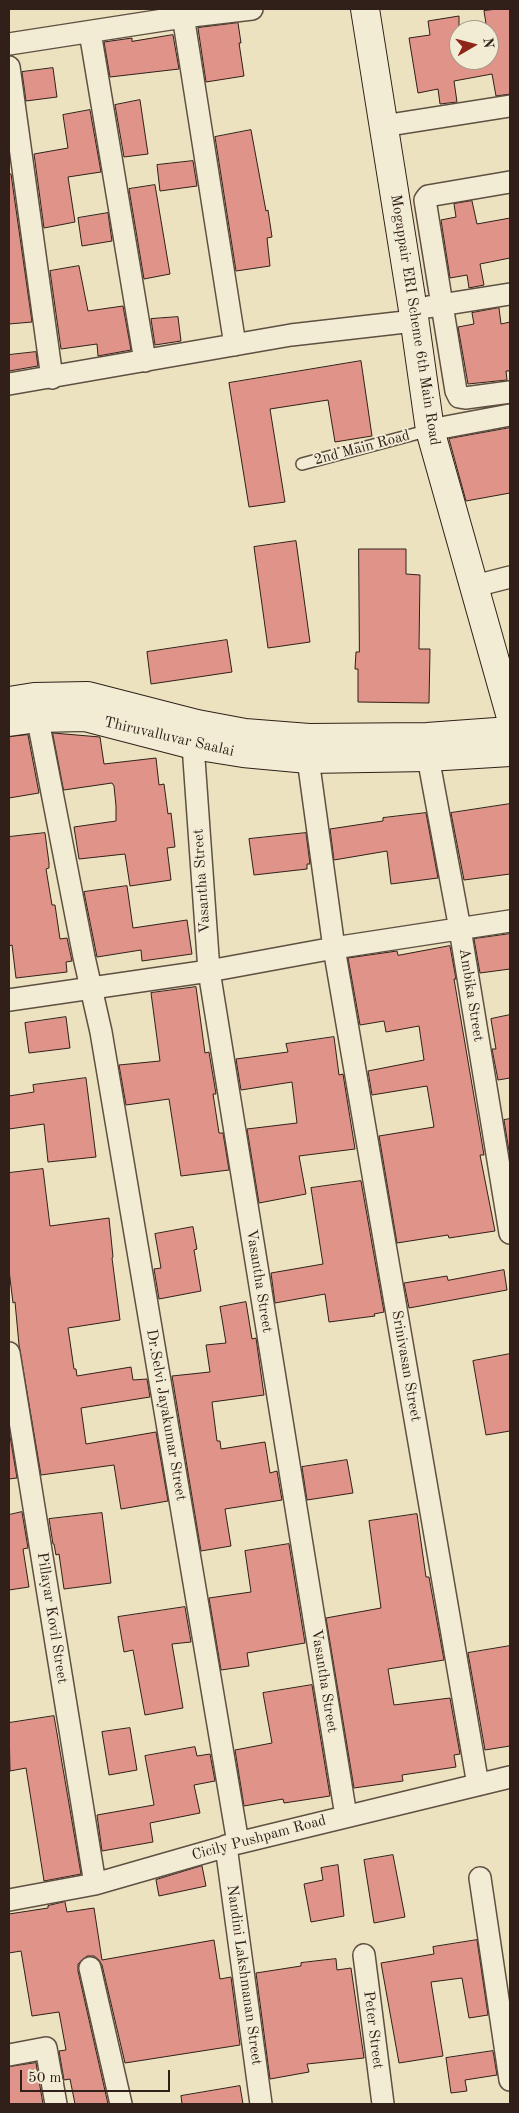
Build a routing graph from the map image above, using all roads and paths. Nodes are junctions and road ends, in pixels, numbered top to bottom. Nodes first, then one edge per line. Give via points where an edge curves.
1 (243, 9) edge
2 (365, 9) edge
3 (182, 13) edge
4 (90, 32) junction
5 (9, 44) edge
6 (9, 67) edge
7 (510, 106) edge
8 (384, 126) junction
9 (510, 182) edge
10 (510, 294) edge
11 (442, 305) junction
12 (414, 315) junction
13 (235, 345) junction
14 (144, 361) junction
15 (52, 378) junction
16 (9, 384) edge
17 (510, 392) edge
18 (510, 415) edge
19 (430, 430) junction
20 (302, 464) dead end
21 (510, 577) edge
22 (474, 586) junction
23 (27, 705) edge
24 (510, 714) edge
25 (9, 722) edge
26 (510, 731) edge
27 (193, 744) junction
28 (510, 752) edge
29 (428, 757) junction
30 (308, 759) junction
31 (510, 921) edge
32 (460, 929) junction
33 (334, 948) junction
34 (208, 972) junction
35 (91, 988) junction
36 (9, 1000) edge
37 (510, 1233) edge
38 (9, 1353) edge
39 (510, 1777) edge
40 (478, 1785) junction
41 (346, 1816) junction
42 (232, 1844) junction
43 (480, 1878) dead end
44 (95, 1884) junction
45 (9, 1900) edge
46 (364, 1955) dead end
47 (90, 1968) dead end
48 (9, 2055) edge
49 (510, 2080) edge
50 (56, 2104) edge
51 (121, 2104) edge
52 (261, 2104) edge
53 (383, 2104) edge

1 - 3 street
2 - 8 main road, Mogappair ERI Scheme 6th Main Road
3 - 4 street
3 - 13 street
4 - 5 street
4 - 14 street
6 - 15 street
7 - 8 street
8 - 12 main road, Mogappair ERI Scheme 6th Main Road
9 - 11 street via 428,196 425,200
10 - 11 street
11 - 12 street
11 - 17 street via 459,397
12 - 13 street
12 - 19 main road, Mogappair ERI Scheme 6th Main Road
13 - 14 street
14 - 15 street
15 - 16 street
18 - 19 street, 2nd Main Road
19 - 20 lane, 2nd Main Road
19 - 22 main road, Mogappair ERI Scheme 6th Main Road
21 - 22 street
22 - 24 main road, Mogappair ERI Scheme 6th Main Road
23 - 25 main road, Thiruvalluvar Saalai
23 - 26 main road, Thiruvalluvar Saalai via 88,696 197,724 309,738
23 - 27 main road, Thiruvalluvar Saalai
23 - 35 street, Dr.Selvi Jayakumar Street
27 - 30 main road, Thiruvalluvar Saalai
27 - 34 street, Vasantha Street
28 - 29 main road, Thiruvalluvar Saalai
29 - 30 main road, Thiruvalluvar Saalai
29 - 32 street, Ambika Street
30 - 33 street, Srinivasan Street
31 - 32 street
32 - 33 street
32 - 37 street, Ambika Street
33 - 34 street
33 - 40 street, Srinivasan Street
34 - 35 street
34 - 41 street, Vasantha Street
35 - 36 street
35 - 42 street, Dr.Selvi Jayakumar Street via 101,1032
38 - 44 street, Pillayar Kovil Street
39 - 40 street, Cicily Pushpam Road
40 - 41 street, Cicily Pushpam Road
41 - 42 street, Cicily Pushpam Road
42 - 44 street, Cicily Pushpam Road
42 - 52 street, Nandini Lakshmanan Street
43 - 49 street
44 - 45 street, Cicily Pushpam Road
46 - 53 street, Peter Street
47 - 51 street
48 - 50 street via 46,2048

